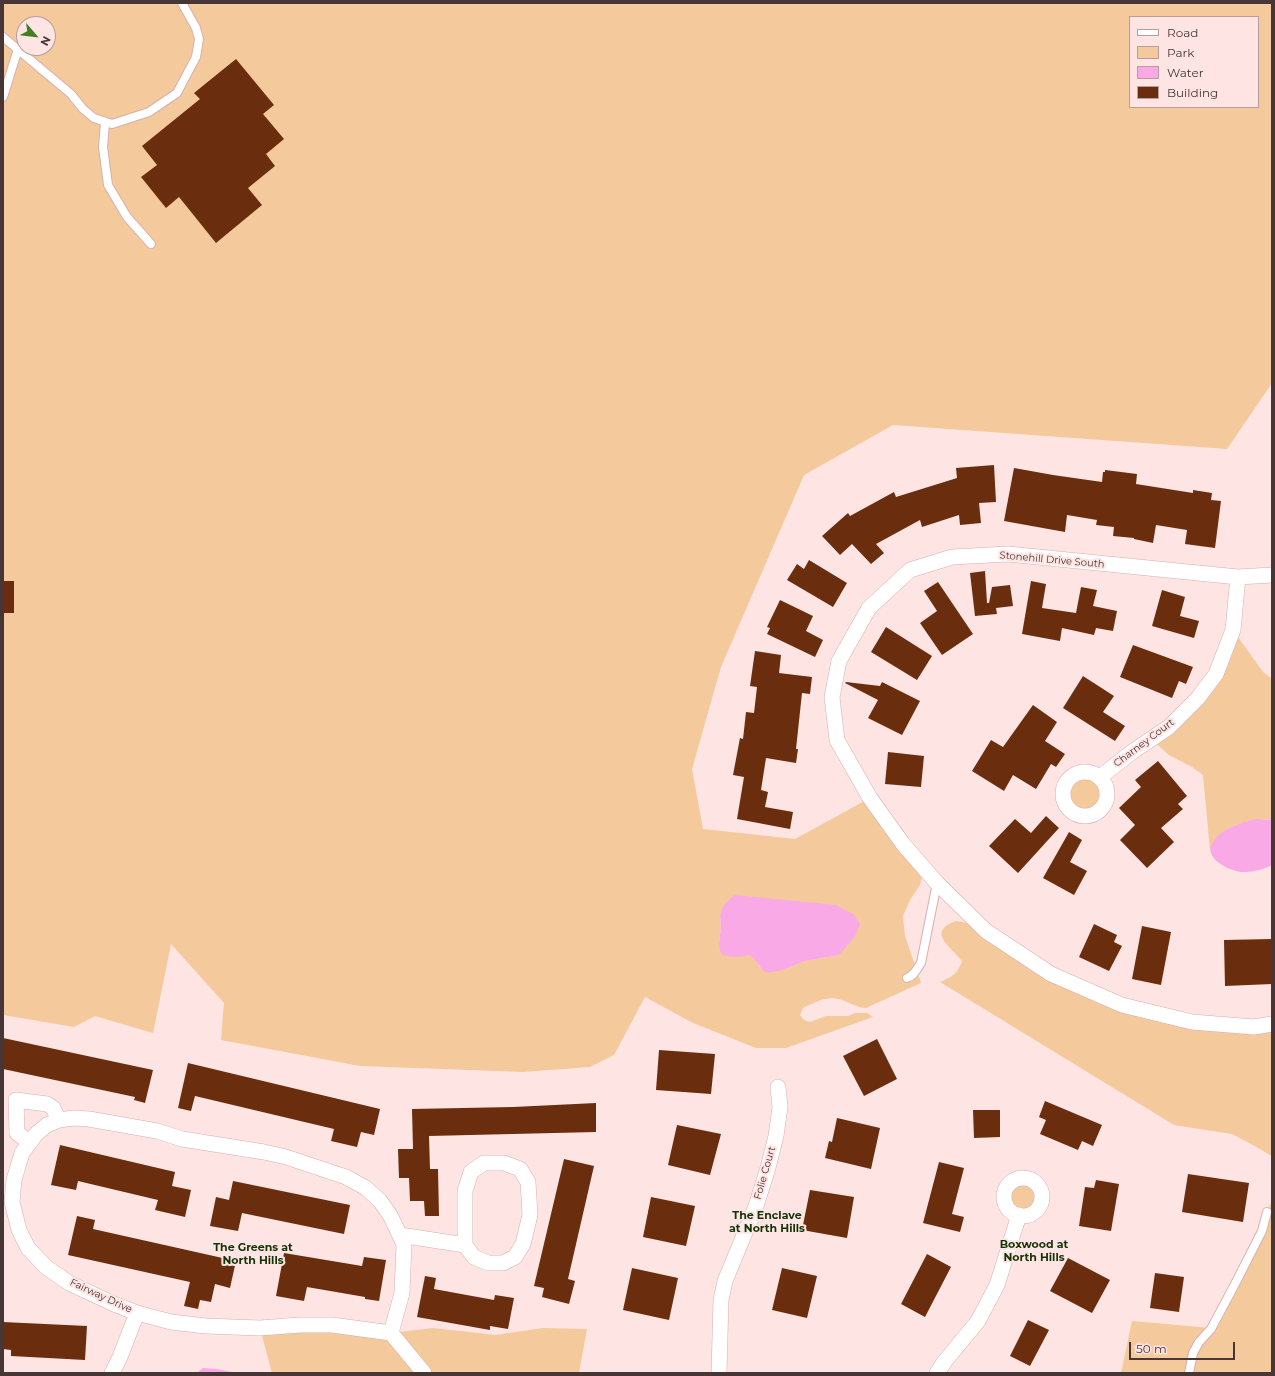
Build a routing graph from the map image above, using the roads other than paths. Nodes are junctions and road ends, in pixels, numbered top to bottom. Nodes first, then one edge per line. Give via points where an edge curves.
1 (182, 3) edge
2 (3, 37) edge
3 (16, 47) edge
4 (16, 55) edge
5 (26, 56) edge
6 (3, 96) edge
7 (105, 122) junction
8 (150, 244) dead end
9 (1272, 575) edge
10 (1238, 578) junction
11 (1100, 777) dead end
12 (937, 883) junction
13 (908, 978) dead end
14 (1272, 1024) edge
15 (778, 1087) dead end
16 (59, 1120) junction
17 (29, 1142) junction
18 (1267, 1212) dead end
19 (1019, 1215) dead end
20 (400, 1235) junction
21 (465, 1244) junction
22 (137, 1313) junction
23 (391, 1333) junction
24 (420, 1370) edge
25 (112, 1373) edge
26 (719, 1373) edge
27 (937, 1373) edge
28 (1189, 1373) edge

1 - 7 lane via 199,39 196,57 177,92 149,112 112,124
2 - 3 lane
4 - 6 lane
5 - 7 lane via 71,94 83,109 94,118
7 - 8 lane via 103,147 108,185 127,217
9 - 10 street, Stonehill Drive South
10 - 11 street, Charney Court via 1233,630 1216,674 1198,698 1169,726
10 - 12 street, Stonehill Drive South via 1008,554 952,558 910,570 869,608 839,661 832,698 837,740 870,798 903,844
12 - 13 lane via 921,963 912,977
12 - 14 street, Stonehill Drive South via 986,931 1051,974 1122,1005 1192,1022 1254,1027
15 - 26 street, Folie Court via 780,1106 768,1168 721,1300
16 - 17 street, Fairway Drive via 47,1125
16 - 17 street via 53,1108 47,1104 16,1100 16,1133
16 - 20 street, Fairway Drive via 89,1119 157,1131 182,1139 279,1156 346,1177 366,1188 380,1201
17 - 22 street, Fairway Drive via 22,1153 14,1180 12,1202 18,1230 28,1248 46,1267 69,1283
18 - 28 lane via 1262,1231 1238,1278 1211,1329 1193,1353
19 - 27 street via 997,1285 978,1320
20 - 21 street
20 - 23 street, Fairway Drive via 404,1244 402,1293
21 - 21 street via 474,1257 488,1263 503,1263 515,1257 523,1244 530,1215 528,1182 520,1169 504,1163 484,1163 471,1172 465,1191
22 - 23 street, Fairway Drive via 171,1322 206,1326 260,1328 332,1325
22 - 25 street
23 - 24 street

